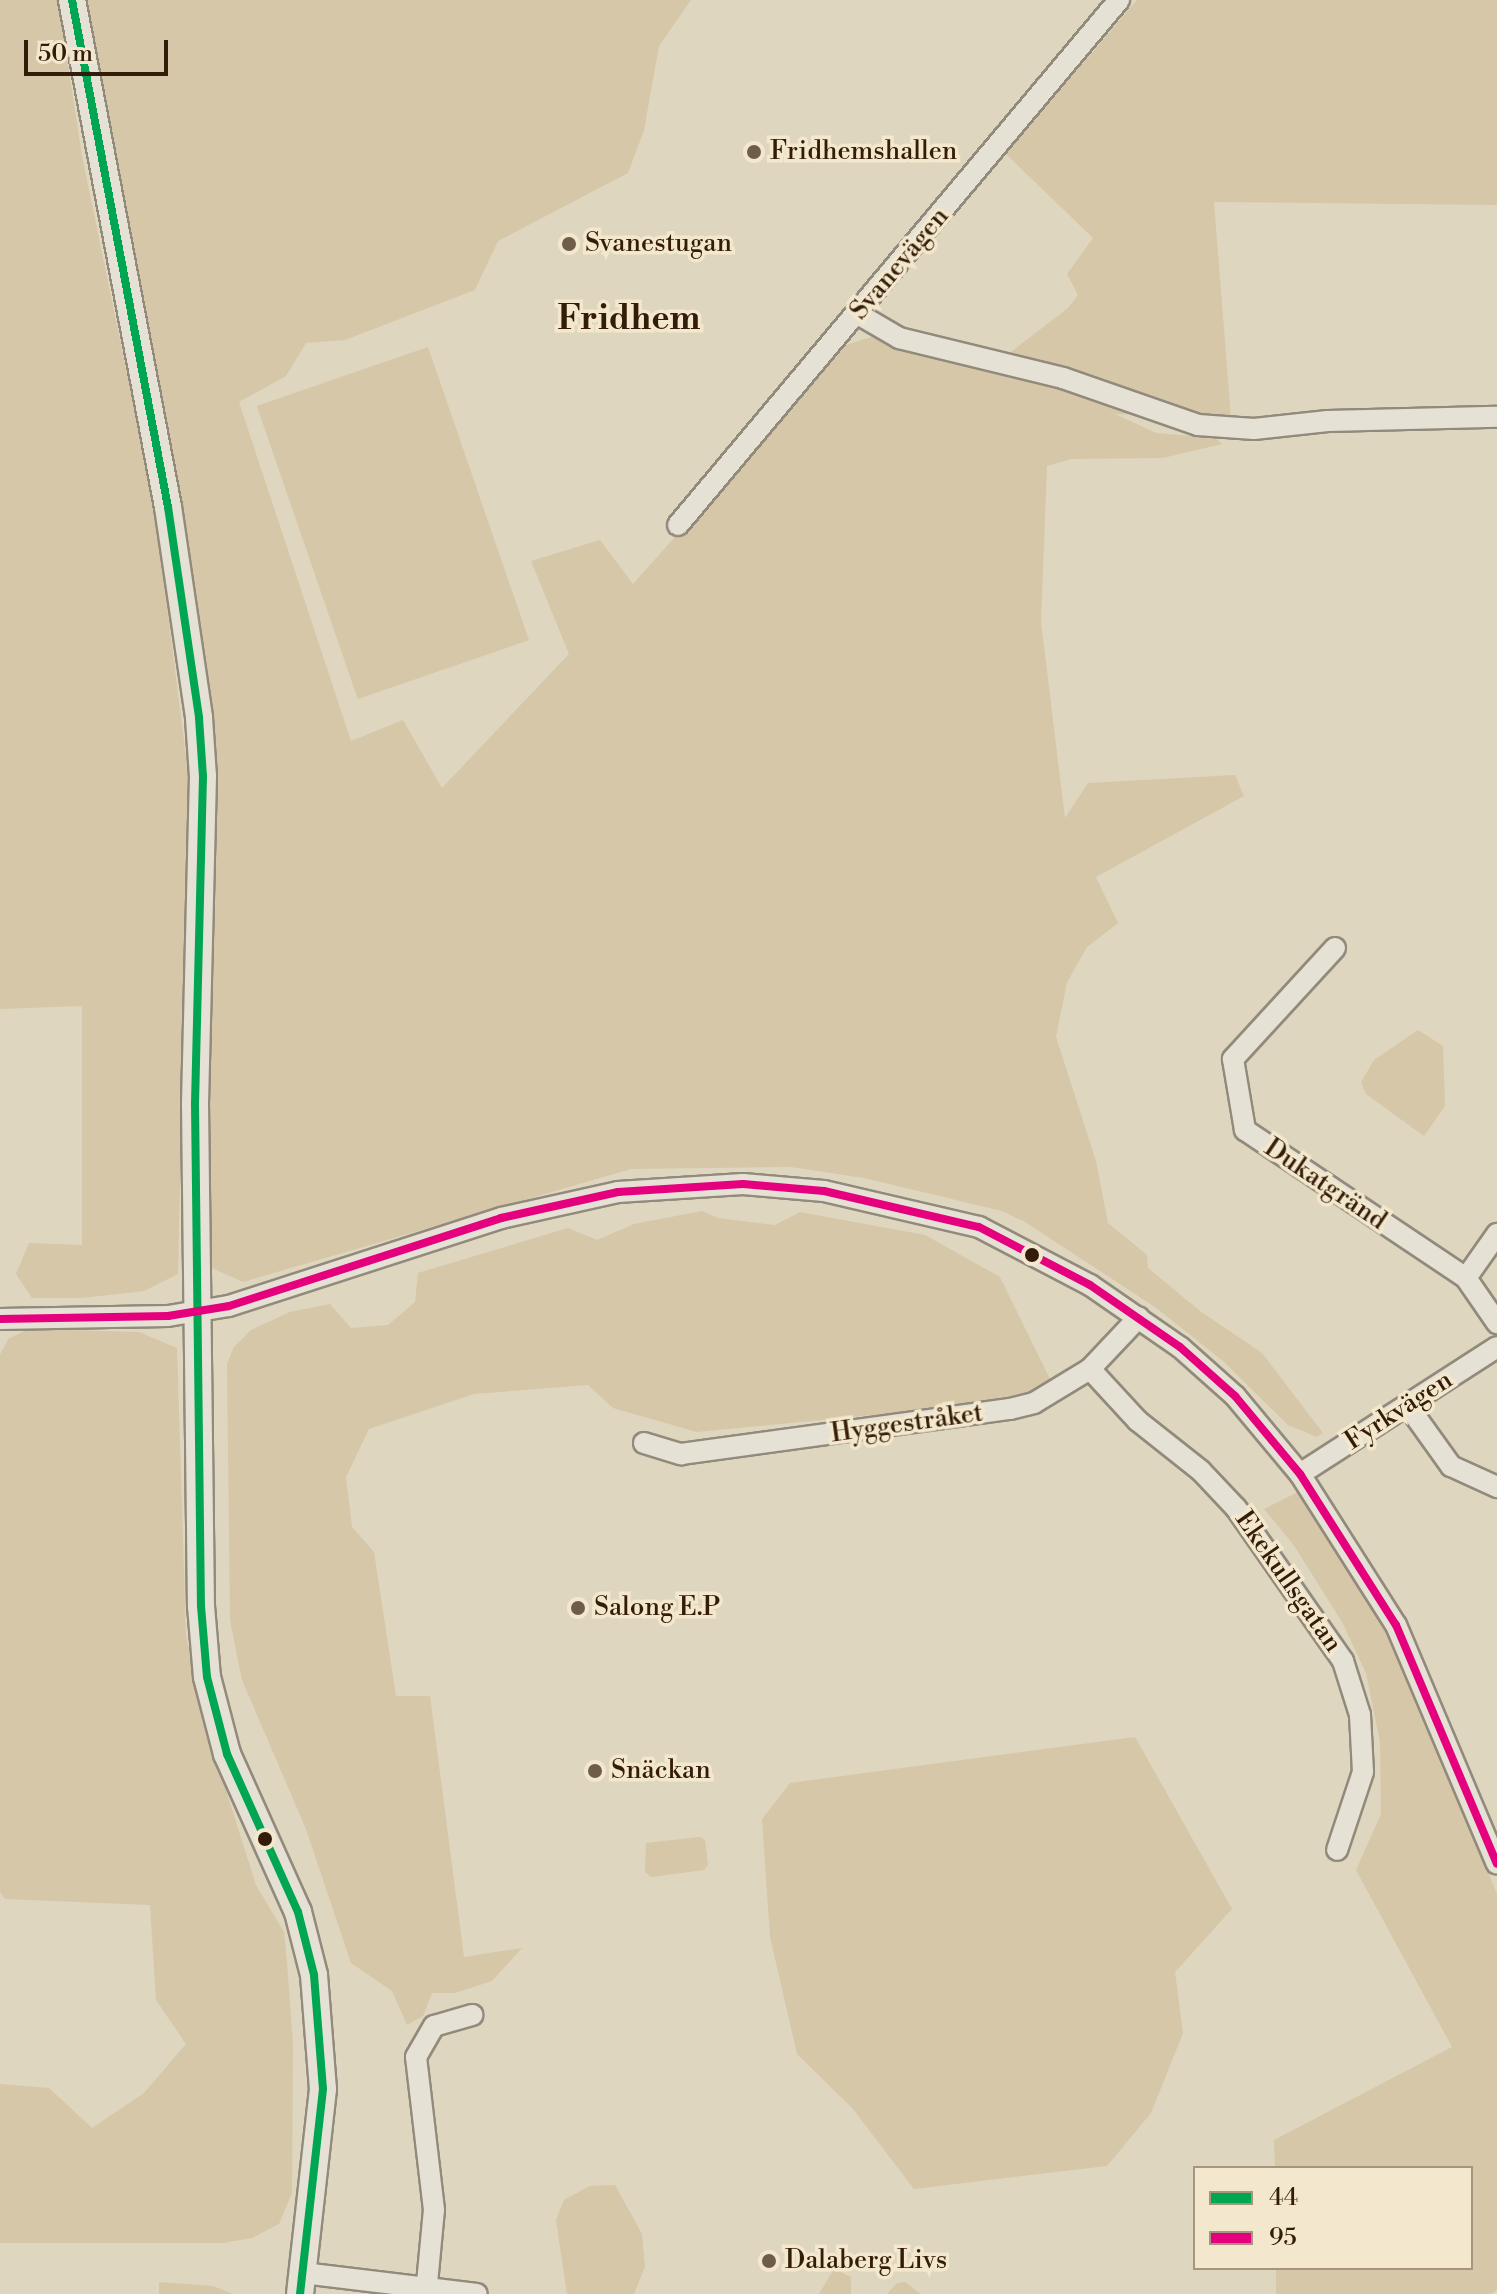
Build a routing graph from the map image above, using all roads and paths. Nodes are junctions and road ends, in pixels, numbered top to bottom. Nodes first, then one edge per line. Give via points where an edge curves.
1 (72, 0) edge
2 (1119, 0) edge
3 (858, 314) junction
4 (1497, 417) edge
5 (678, 525) dead end
6 (1335, 948) dead end
7 (1497, 1234) edge
8 (1466, 1278) junction
9 (198, 1312) junction
10 (1139, 1317) junction
11 (0, 1319) edge
12 (1497, 1323) edge
13 (1497, 1347) edge
14 (1090, 1369) junction
15 (1408, 1406) junction
16 (644, 1443) dead end
17 (1300, 1474) junction
18 (1497, 1487) edge
19 (1337, 1850) dead end
20 (1497, 1864) edge
21 (472, 2015) dead end
22 (301, 2284) edge
23 (426, 2289) edge
24 (477, 2294) edge

1 - 9 street via 168,507 199,718 203,776 195,1104
2 - 3 street, Svanevägen
3 - 4 street via 899,338 1063,378 1198,425 1254,429 1328,421
3 - 5 street, Svanevägen
6 - 8 street, Dukatgränd via 1233,1059 1245,1130
7 - 8 street
8 - 12 street, Dukatgränd
9 - 10 street via 246,1302 501,1218 563,1203 618,1192 743,1184 824,1191 962,1221 1057,1266
9 - 11 street
9 - 22 street via 201,1606 207,1677 227,1754 308,1944 319,2019 322,2103
10 - 14 street, Hyggestråket
10 - 17 street via 1235,1396
13 - 15 street, Fyrkvägen
14 - 16 street, Hyggestråket via 1034,1403 982,1414 681,1454
14 - 19 street, Ekekullsgatan via 1138,1421 1201,1471 1236,1508 1343,1661 1360,1715 1363,1772
15 - 17 street, Fyrkvägen
15 - 18 street via 1451,1466
17 - 20 street via 1396,1625
21 - 23 street via 434,2026 416,2057 434,2210
22 - 23 street
23 - 24 street

